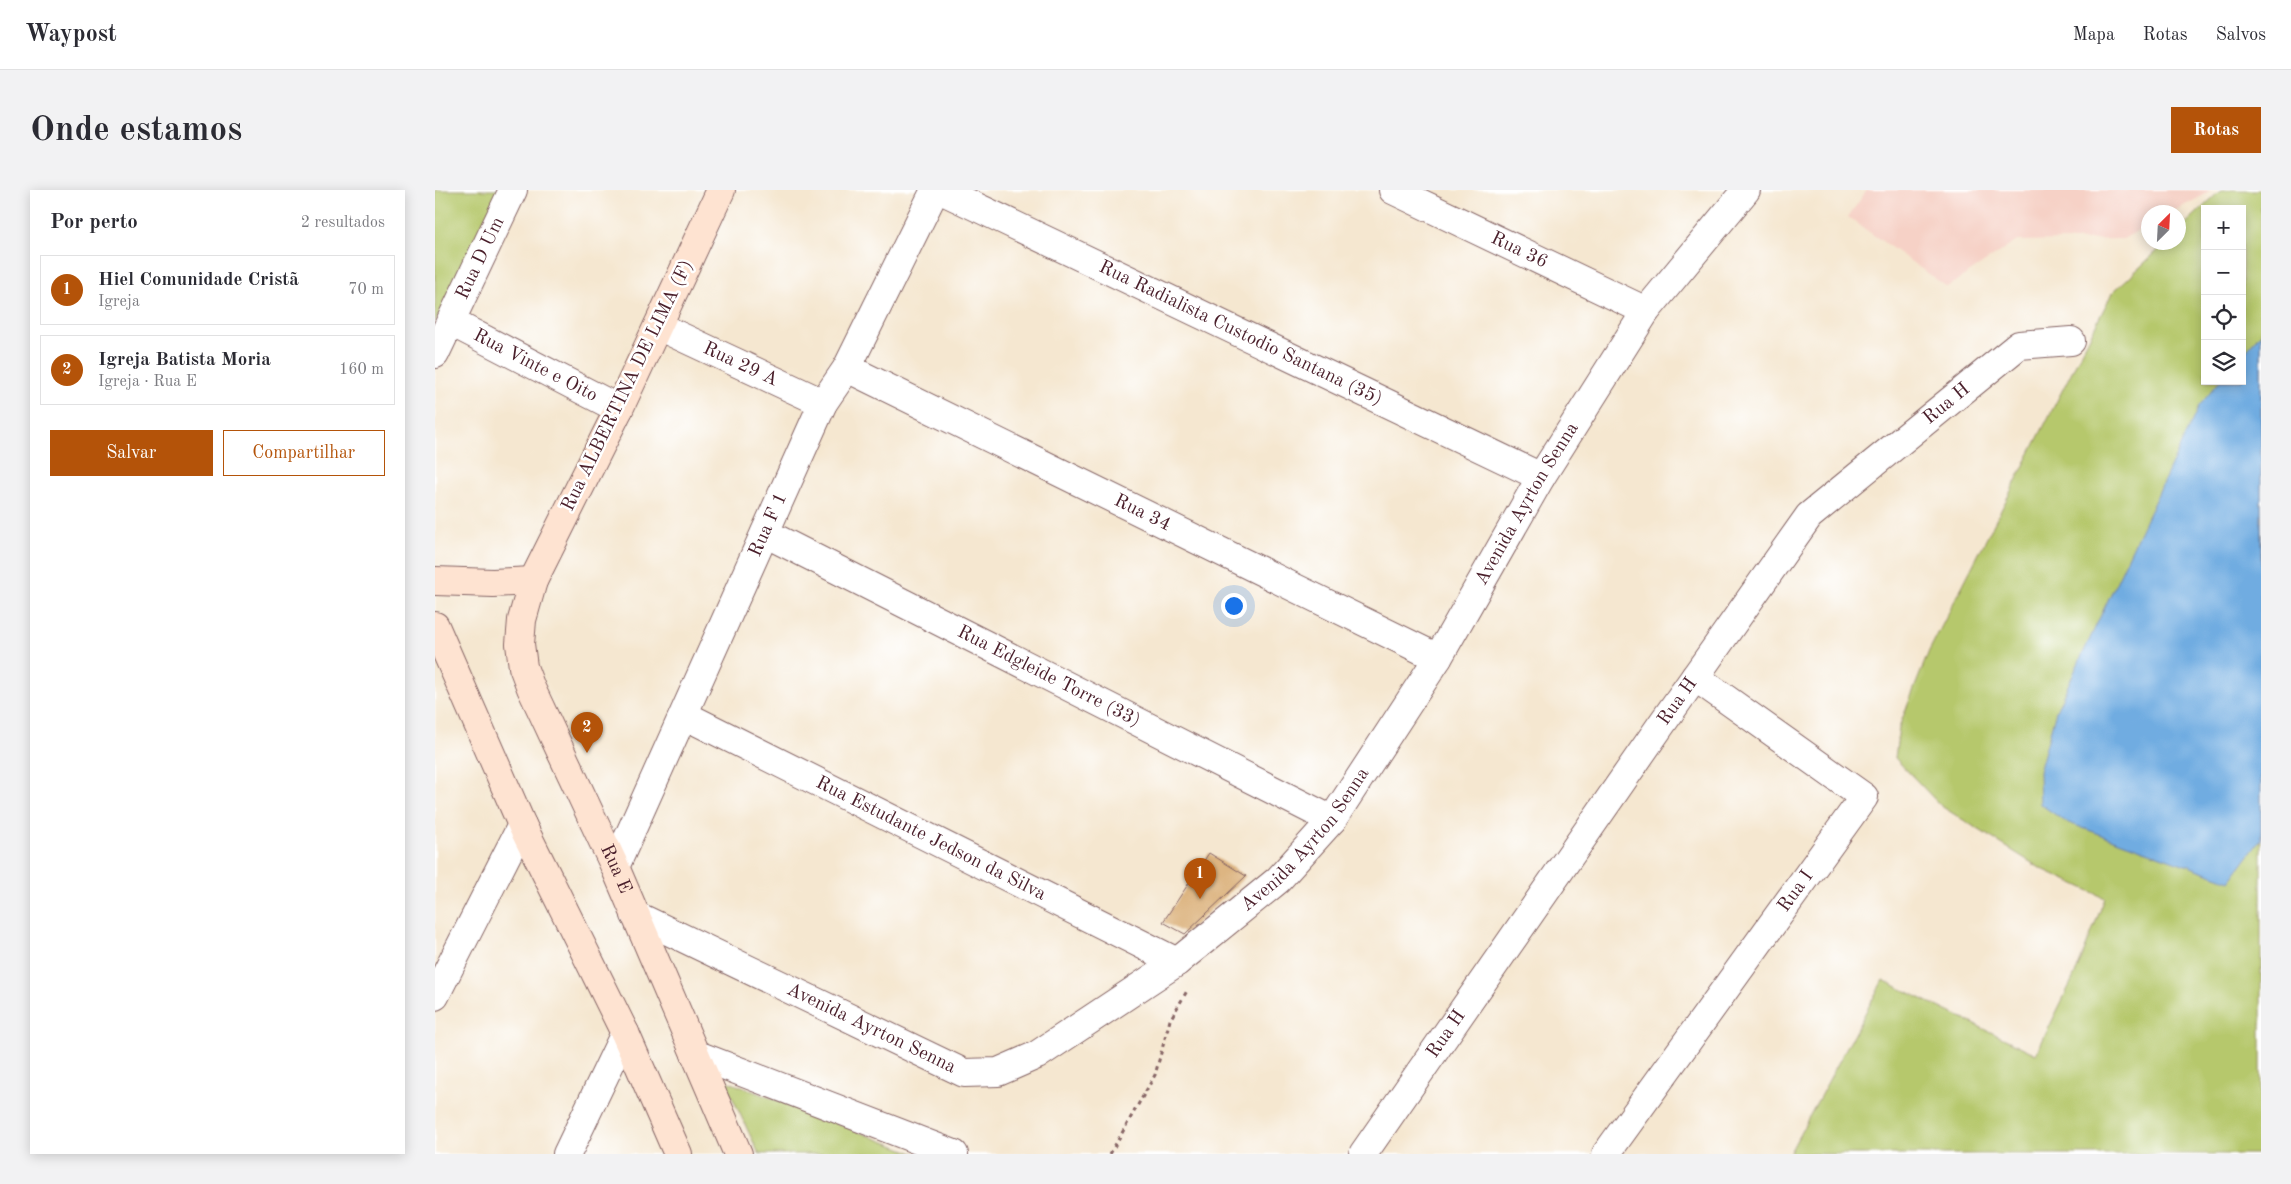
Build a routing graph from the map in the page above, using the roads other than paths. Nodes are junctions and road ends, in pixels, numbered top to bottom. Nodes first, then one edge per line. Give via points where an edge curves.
1 (513, 190) edge
2 (721, 190) edge
3 (935, 190) edge
4 (941, 190) edge
5 (1393, 190) edge
6 (1746, 190) edge
7 (1646, 311) junction
8 (451, 322) junction
9 (658, 326) junction
10 (2071, 342) dead end
11 (435, 354) edge
12 (847, 368) junction
13 (823, 403) junction
14 (619, 409) junction
15 (1541, 478) junction
16 (765, 533) junction
17 (435, 581) edge
18 (533, 581) junction
19 (435, 626) edge
20 (1437, 658) junction
21 (1695, 677) junction
22 (684, 715) junction
23 (1332, 820) junction
24 (522, 825) junction
25 (615, 867) junction
26 (635, 915) junction
27 (1177, 962) junction
28 (435, 996) edge
29 (625, 1033) junction
30 (695, 1054) junction
31 (567, 1154) edge
32 (678, 1154) edge
33 (738, 1154) edge
34 (954, 1154) edge
35 (1363, 1154) edge
36 (1606, 1154) edge

1 - 8 street, Rua D Um
2 - 9 street, Rua ALBERTINA DE LIMA (F)
3 - 12 street, Rua F 1
4 - 15 street, Rua Radialista Custodio Santana (35)
5 - 7 street, Rua 36
6 - 7 street, Avenida Ayrton Senna
7 - 15 street, Avenida Ayrton Senna
8 - 11 street, Rua D Um
8 - 14 street, Rua Vinte e Oito
9 - 13 street, Rua 29 A
9 - 14 street, Rua ALBERTINA DE LIMA (F)
10 - 21 street, Rua H via 2019,345 1816,508
12 - 13 street, Rua F 1
12 - 20 street, Rua 34
13 - 16 street, Rua F 1
14 - 18 street, Rua ALBERTINA DE LIMA (F)
15 - 20 street, Avenida Ayrton Senna
16 - 22 street, Rua F 1
16 - 23 street, Rua Edgleide Torre (33)
17 - 18 street
18 - 25 street, Rua E via 522,620 520,644 523,666
19 - 24 street
20 - 23 street, Avenida Ayrton Senna
21 - 35 street, Rua H
21 - 36 street, Rua I via 1864,797
22 - 25 street, Rua F 1
22 - 27 street, Rua Estudante Jedson da Silva
23 - 27 street, Avenida Ayrton Senna via 1278,880
24 - 28 street
24 - 29 street
25 - 26 street, Rua E
26 - 27 street, Avenida Ayrton Senna via 964,1073 998,1072 1037,1055
26 - 30 street, Rua E
29 - 31 street
29 - 32 street
30 - 33 street, Rua E
30 - 34 street

